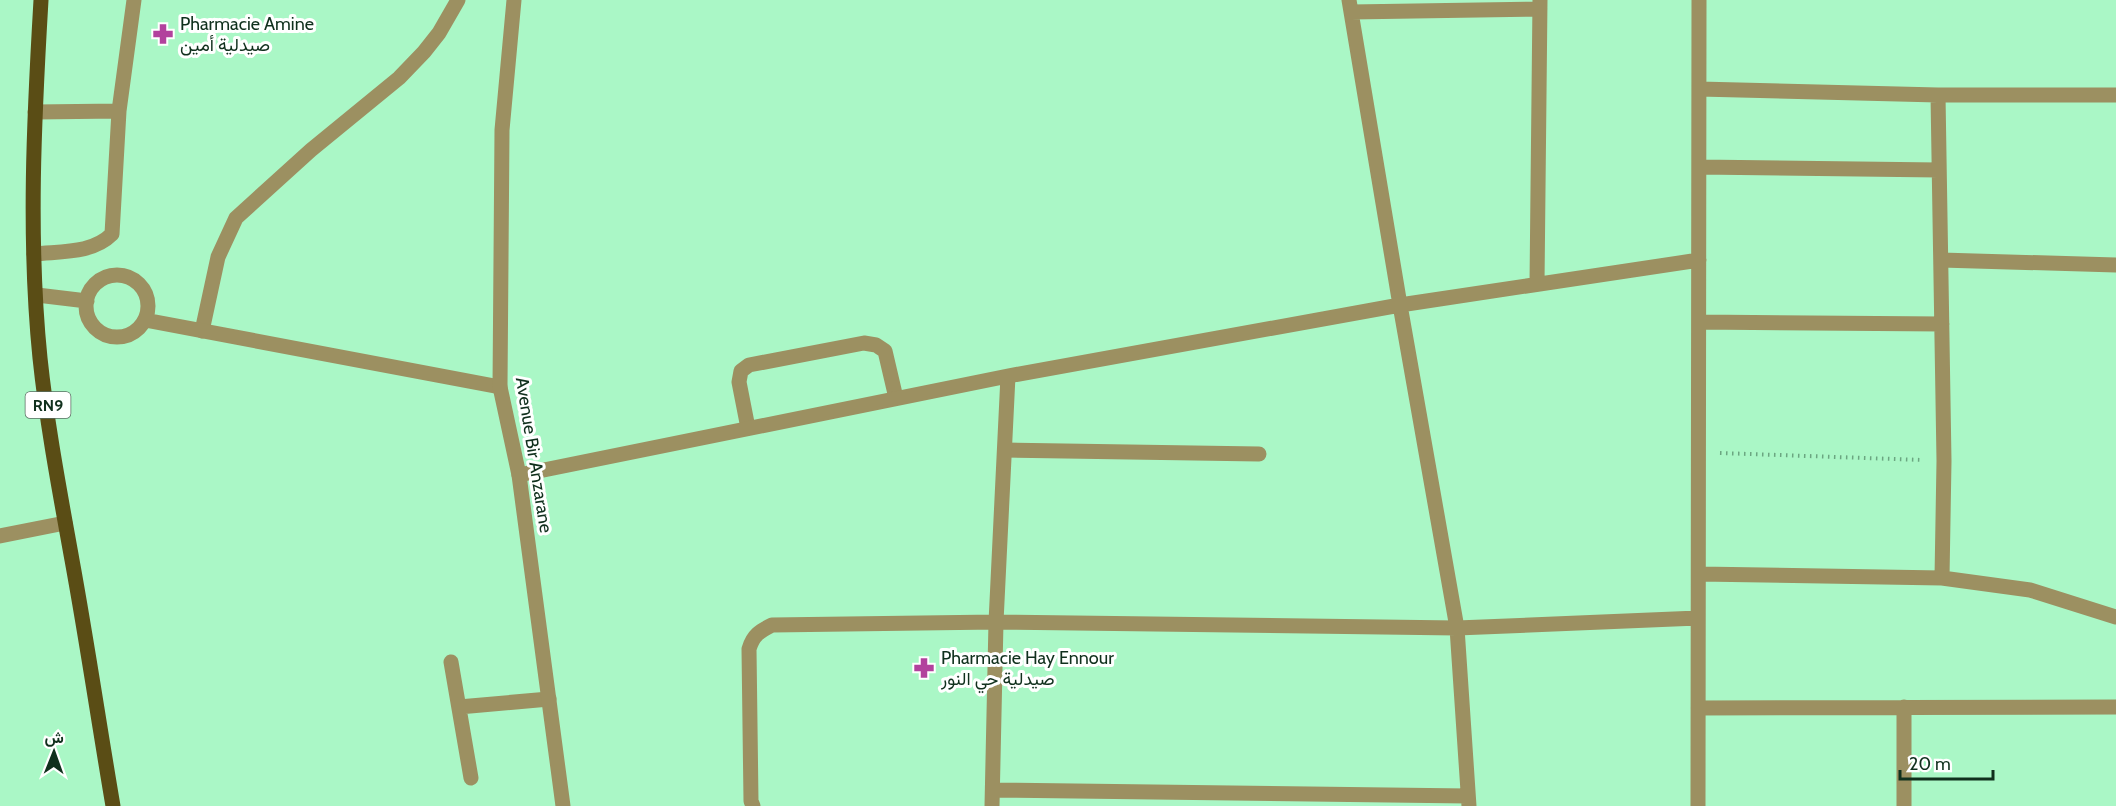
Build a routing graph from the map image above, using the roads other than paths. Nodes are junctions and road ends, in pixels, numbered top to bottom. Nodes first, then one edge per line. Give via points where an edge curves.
1 (41, 0) edge
2 (134, 0) edge
3 (458, 0) edge
4 (514, 0) edge
5 (1700, 0) edge
6 (1540, 4) edge
7 (1350, 6) edge
8 (1699, 89) junction
9 (1938, 95) junction
10 (2116, 95) edge
11 (119, 111) junction
12 (35, 112) junction
13 (1699, 167) junction
14 (1939, 170) junction
15 (34, 254) junction
16 (1699, 260) junction
17 (1941, 260) junction
18 (2116, 265) edge
19 (1537, 284) junction
20 (37, 295) junction
21 (87, 301) junction
22 (1400, 305) junction
23 (145, 320) junction
24 (1699, 322) junction
25 (1942, 324) junction
26 (202, 331) junction
27 (1008, 376) junction
28 (500, 387) junction
29 (896, 398) junction
30 (748, 428) junction
31 (1005, 450) junction
32 (1259, 454) dead end
33 (519, 475) junction
34 (65, 523) junction
35 (0, 536) edge
36 (1698, 574) junction
37 (1942, 578) junction
38 (2116, 617) edge
39 (1698, 618) junction
40 (996, 622) junction
41 (1457, 628) junction
42 (451, 662) dead end
43 (549, 699) junction
44 (459, 707) junction
45 (2116, 707) edge
46 (1698, 708) junction
47 (1904, 708) junction
48 (471, 778) dead end
49 (992, 798) edge
50 (1278, 800) edge
51 (1469, 801) edge
52 (113, 806) edge
53 (563, 806) edge
54 (753, 806) edge
55 (1698, 806) edge
56 (1904, 806) edge

1 - 12 main road, RN9
2 - 11 street
3 - 26 street via 439,33 399,78 236,218 218,257
4 - 28 street, Avenue Bir Anzarane via 502,130
5 - 8 street
6 - 7 street
6 - 19 street
7 - 22 street
8 - 9 street
8 - 13 street
9 - 10 street
9 - 14 street
11 - 12 street
11 - 15 street via 112,234 93,247
12 - 15 main road, RN9
13 - 14 street
13 - 16 street
14 - 17 street
15 - 20 main road, RN9
16 - 19 street
16 - 24 street
17 - 18 street
17 - 25 street
19 - 22 street
20 - 21 street
20 - 34 main road, RN9 via 40,358
21 - 23 street via 85,311 95,328 112,338 132,334
21 - 23 street via 88,291 102,277 122,274 139,283 148,301
22 - 27 street
22 - 41 street
23 - 26 street
24 - 25 street
24 - 36 street
25 - 37 street
26 - 28 street
27 - 29 street
27 - 31 street
28 - 33 street, Avenue Bir Anzarane
29 - 30 street
29 - 30 street via 885,351 876,345 864,343 749,365 741,371 739,382
30 - 33 street
31 - 32 street
31 - 40 street
33 - 43 street, Avenue Bir Anzarane
34 - 35 street
34 - 52 main road, RN9
36 - 37 street
36 - 39 street
37 - 38 street via 2030,590
39 - 41 street
39 - 46 street
40 - 41 street
40 - 49 street
40 - 54 street via 772,625 760,631 749,649
41 - 51 street
42 - 44 street
43 - 44 street
43 - 53 street, Avenue Bir Anzarane
44 - 48 street
45 - 47 street
46 - 47 street
46 - 55 street
47 - 56 street
49 - 50 street
50 - 51 street

